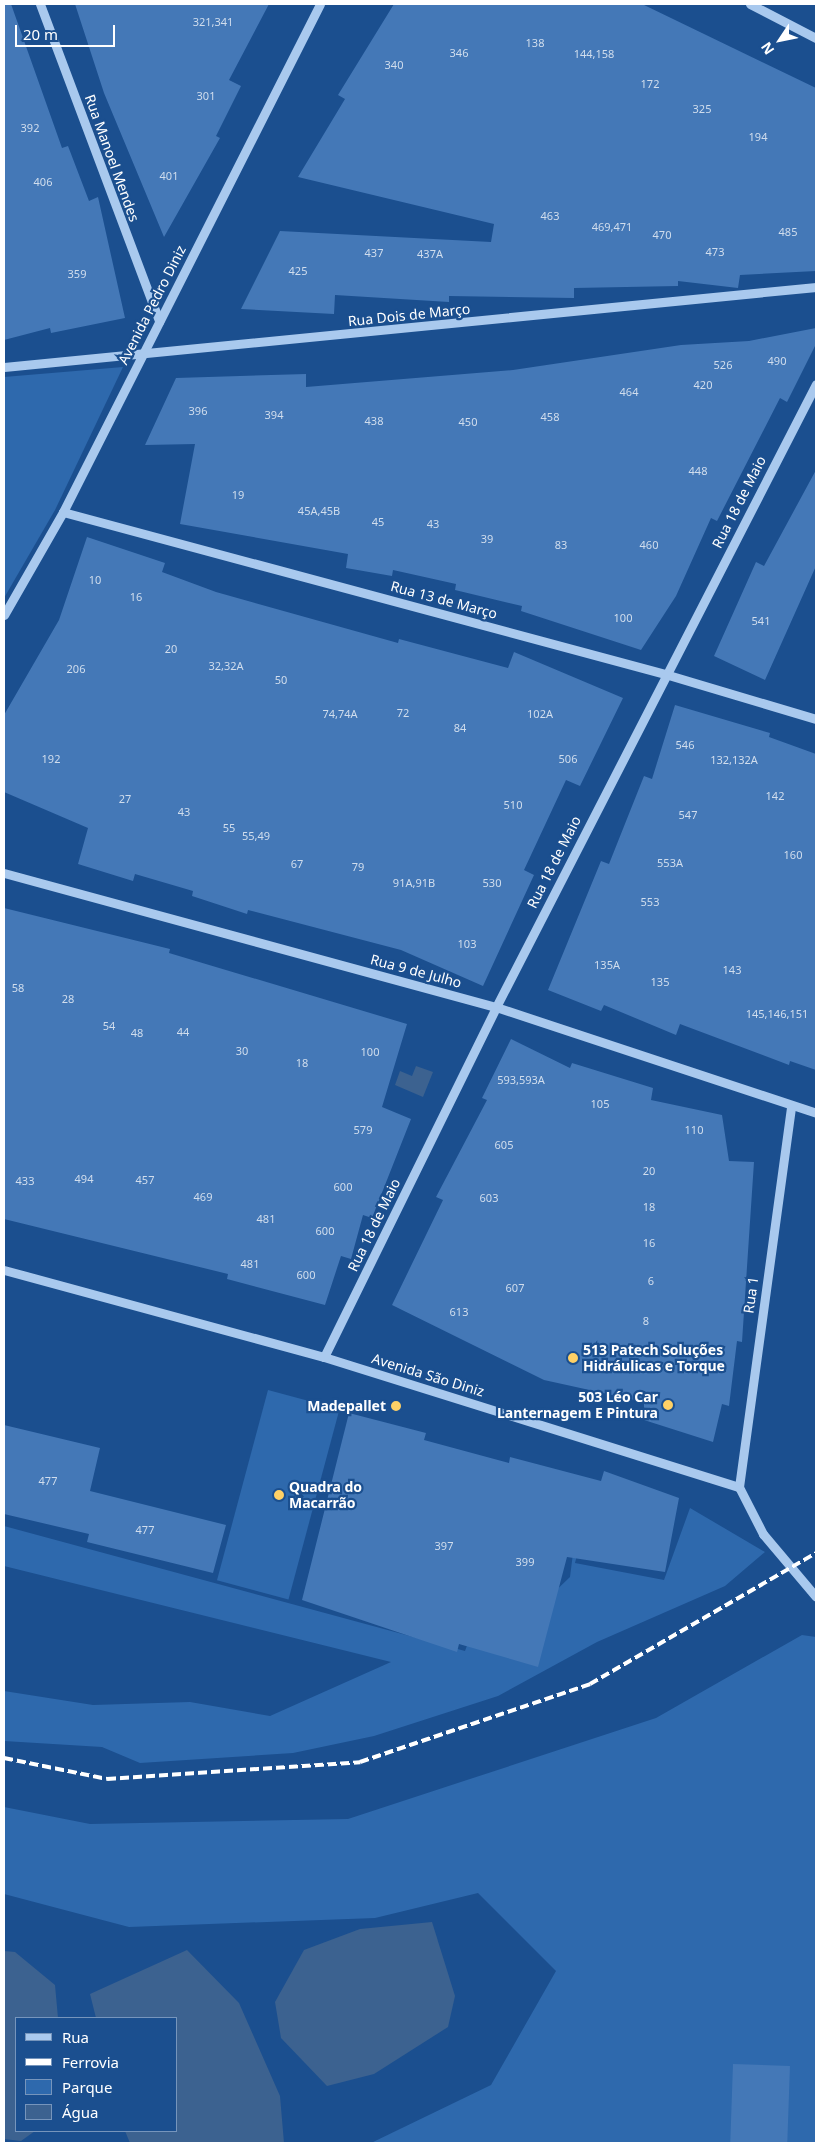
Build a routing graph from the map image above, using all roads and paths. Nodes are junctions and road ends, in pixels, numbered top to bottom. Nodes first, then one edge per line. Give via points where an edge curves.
1 (40, 4) edge
2 (320, 4) edge
3 (750, 4) edge
4 (816, 38) edge
5 (816, 287) edge
6 (159, 321) junction
7 (141, 356) junction
8 (4, 366) edge
9 (816, 384) edge
10 (63, 512) junction
11 (4, 615) edge
12 (665, 674) junction
13 (816, 719) edge
14 (4, 873) edge
15 (496, 1007) junction
16 (791, 1107) junction
17 (816, 1113) edge
18 (4, 1270) edge
19 (324, 1357) junction
20 (739, 1487) junction
21 (816, 1597) edge

1 - 6 street, Rua Manoel Mendes
2 - 6 street, Avenida Pedro Diniz
3 - 4 street
5 - 7 street, Rua Dois de Março
6 - 7 street, Avenida Pedro Diniz
7 - 8 street, Rua Dois de Março
7 - 10 street, Avenida Pedro Diniz
9 - 12 street, Rua 18 de Maio
10 - 11 street, Avenida Pedro Diniz
10 - 12 street, Rua 13 de Março
12 - 13 street, Rua 13 de Março
12 - 15 street, Rua 18 de Maio
14 - 15 street, Rua 9 de Julho
15 - 16 street, Rua 9 de Julho
15 - 19 street, Rua 18 de Maio
16 - 17 street, Rua 9 de Julho
16 - 20 street, Rua 1
18 - 19 street, Avenida São Diniz
19 - 20 street, Avenida São Diniz
20 - 21 street via 762,1534

